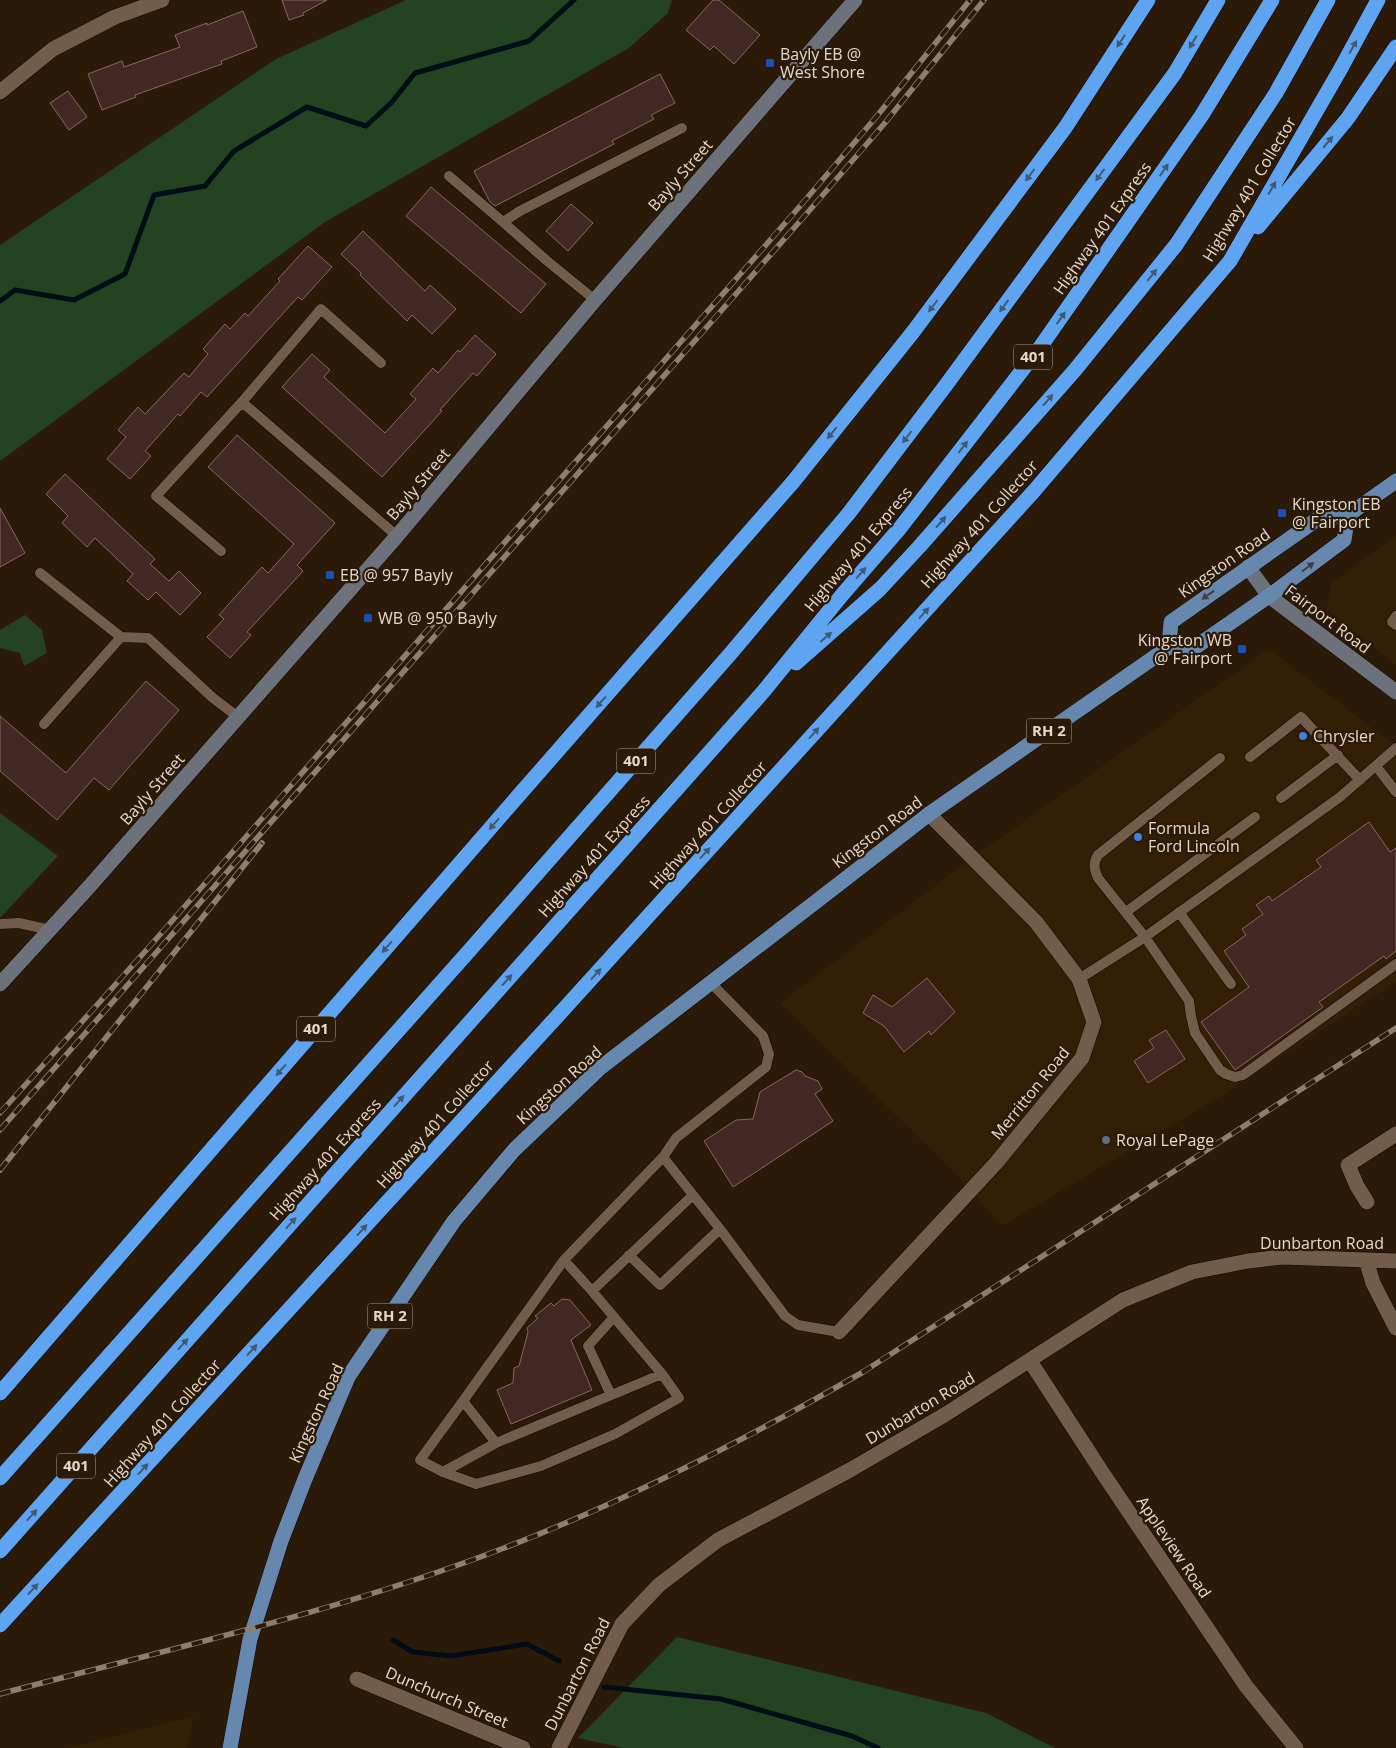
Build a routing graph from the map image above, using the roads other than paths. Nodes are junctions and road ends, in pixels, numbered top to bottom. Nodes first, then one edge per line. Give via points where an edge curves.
1 (162, 0) edge
2 (854, 0) edge
3 (1148, 0) edge
4 (1218, 0) edge
5 (1272, 0) edge
6 (1328, 0) edge
7 (1378, 0) edge
8 (1396, 48) edge
9 (0, 92) edge
10 (682, 128) dead end
11 (449, 176) dead end
12 (504, 222) junction
13 (1230, 261) junction
14 (595, 300) junction
15 (382, 363) dead end
16 (242, 402) junction
17 (1396, 482) edge
18 (1348, 515) junction
19 (397, 536) junction
20 (222, 551) dead end
21 (1248, 567) junction
22 (40, 573) dead end
23 (1269, 596) junction
24 (1396, 616) edge
25 (1396, 625) edge
26 (121, 637) junction
27 (1169, 647) junction
28 (763, 692) junction
29 (1396, 692) edge
30 (238, 717) junction
31 (44, 724) dead end
32 (1396, 748) edge
33 (1338, 755) junction
34 (1250, 757) dead end
35 (1220, 758) dead end
36 (1376, 766) junction
37 (1360, 780) junction
38 (1396, 792) edge
39 (1281, 798) dead end
40 (929, 814) junction
41 (1255, 816) dead end
42 (1126, 912) junction
43 (1179, 912) junction
44 (0, 924) edge
45 (50, 930) junction
46 (1145, 937) junction
47 (1396, 964) edge
48 (1078, 979) junction
49 (711, 983) junction
50 (0, 984) edge
51 (1231, 984) dead end
52 (1396, 1134) edge
53 (663, 1157) junction
54 (693, 1195) junction
55 (1367, 1202) dead end
56 (720, 1229) junction
57 (629, 1255) junction
58 (564, 1260) junction
59 (1366, 1260) junction
60 (1396, 1260) edge
61 (592, 1291) junction
62 (613, 1318) junction
63 (1396, 1328) edge
64 (839, 1332) joint
65 (1030, 1361) junction
66 (662, 1374) junction
67 (0, 1393) edge
68 (611, 1395) junction
69 (463, 1401) junction
70 (496, 1443) junction
71 (443, 1472) junction
72 (0, 1478) edge
73 (0, 1551) edge
74 (0, 1625) edge
75 (357, 1679) dead end
76 (230, 1748) edge
77 (523, 1748) edge
78 (559, 1748) edge
79 (1296, 1748) edge

1 - 9 street via 115,17 53,49
2 - 14 main road, Bayly Street
3 -> 67 highway, 401 via 1065,128 913,332 793,482
4 -> 72 highway, Highway 401 Express / 401 via 1175,73 849,513 482,936
28 -> 5 highway, Highway 401 Express / 401 via 900,528 1041,346 1202,115
28 -> 6 highway via 880,589 1075,370 1176,245 1276,93
13 -> 7 highway, Highway 401 Collector
13 -> 8 highway via 1348,118
10 - 12 lane
11 - 12 lane
12 - 14 lane
74 -> 13 highway, Highway 401 Collector via 1027,498
14 - 19 main road, Bayly Street
15 - 16 lane via 321,309
16 - 19 lane
16 - 20 lane via 156,496
17 - 18 main road, Kingston Road
18 - 21 main road, Kingston Road via 1319,518
23 -> 18 main road via 1344,540
19 - 30 main road, Bayly Street
21 - 23 main road, Fairport Road
21 -> 27 main road, Kingston Road via 1171,622
22 - 26 lane
23 - 27 main road via 1194,648
23 - 29 main road, Fairport Road
24 - 25 lane via 1392,622
26 - 30 lane via 148,638
26 - 31 lane
27 - 40 main road, Kingston Road / RH 2
73 -> 28 highway, Highway 401 Express / 401
30 - 45 main road, Bayly Street
32 - 36 lane
33 - 34 lane via 1301,717
33 - 37 lane
33 - 39 lane
35 - 42 lane via 1098,855 1094,862 1098,878
36 - 37 lane
36 - 38 lane
37 - 43 lane
40 - 48 street, Merritton Road via 1036,922
40 - 49 main road, Kingston Road / RH 2
41 - 42 lane
42 - 46 lane
43 - 46 lane
43 - 51 lane
44 - 45 lane via 19,923
45 - 50 main road, Bayly Street
46 - 47 lane via 1189,1001 1195,1033 1220,1070 1235,1077 1243,1075
46 - 48 lane
48 - 64 street, Merritton Road via 1094,1022 1082,1058 996,1163
49 - 53 lane via 763,1036 769,1054 766,1067 676,1138
49 - 76 main road, Kingston Road / RH 2 via 600,1068 514,1150 454,1222 348,1377 281,1541 250,1640
52 - 55 street via 1348,1165
53 - 54 lane
53 - 58 lane
54 - 56 lane
54 - 57 lane
56 - 57 lane via 660,1285
56 - 64 lane via 785,1316 798,1325
57 - 61 lane
58 - 61 lane
58 - 69 lane
59 - 60 street, Dunbarton Road
59 - 63 street via 1373,1283
59 - 65 street, Dunbarton Road via 1282,1257 1192,1272 1123,1300
61 - 62 lane
62 - 66 lane
62 - 68 lane via 588,1346
65 - 78 street, Dunbarton Road via 850,1470 718,1540 659,1585 622,1624
65 - 79 street, Appleview Road via 1246,1686
66 - 68 lane
66 - 71 lane via 678,1398 615,1434 541,1466 476,1484
68 - 70 lane
69 - 70 lane
69 - 71 lane via 420,1460
70 - 71 lane
75 - 77 street, Dunchurch Street

